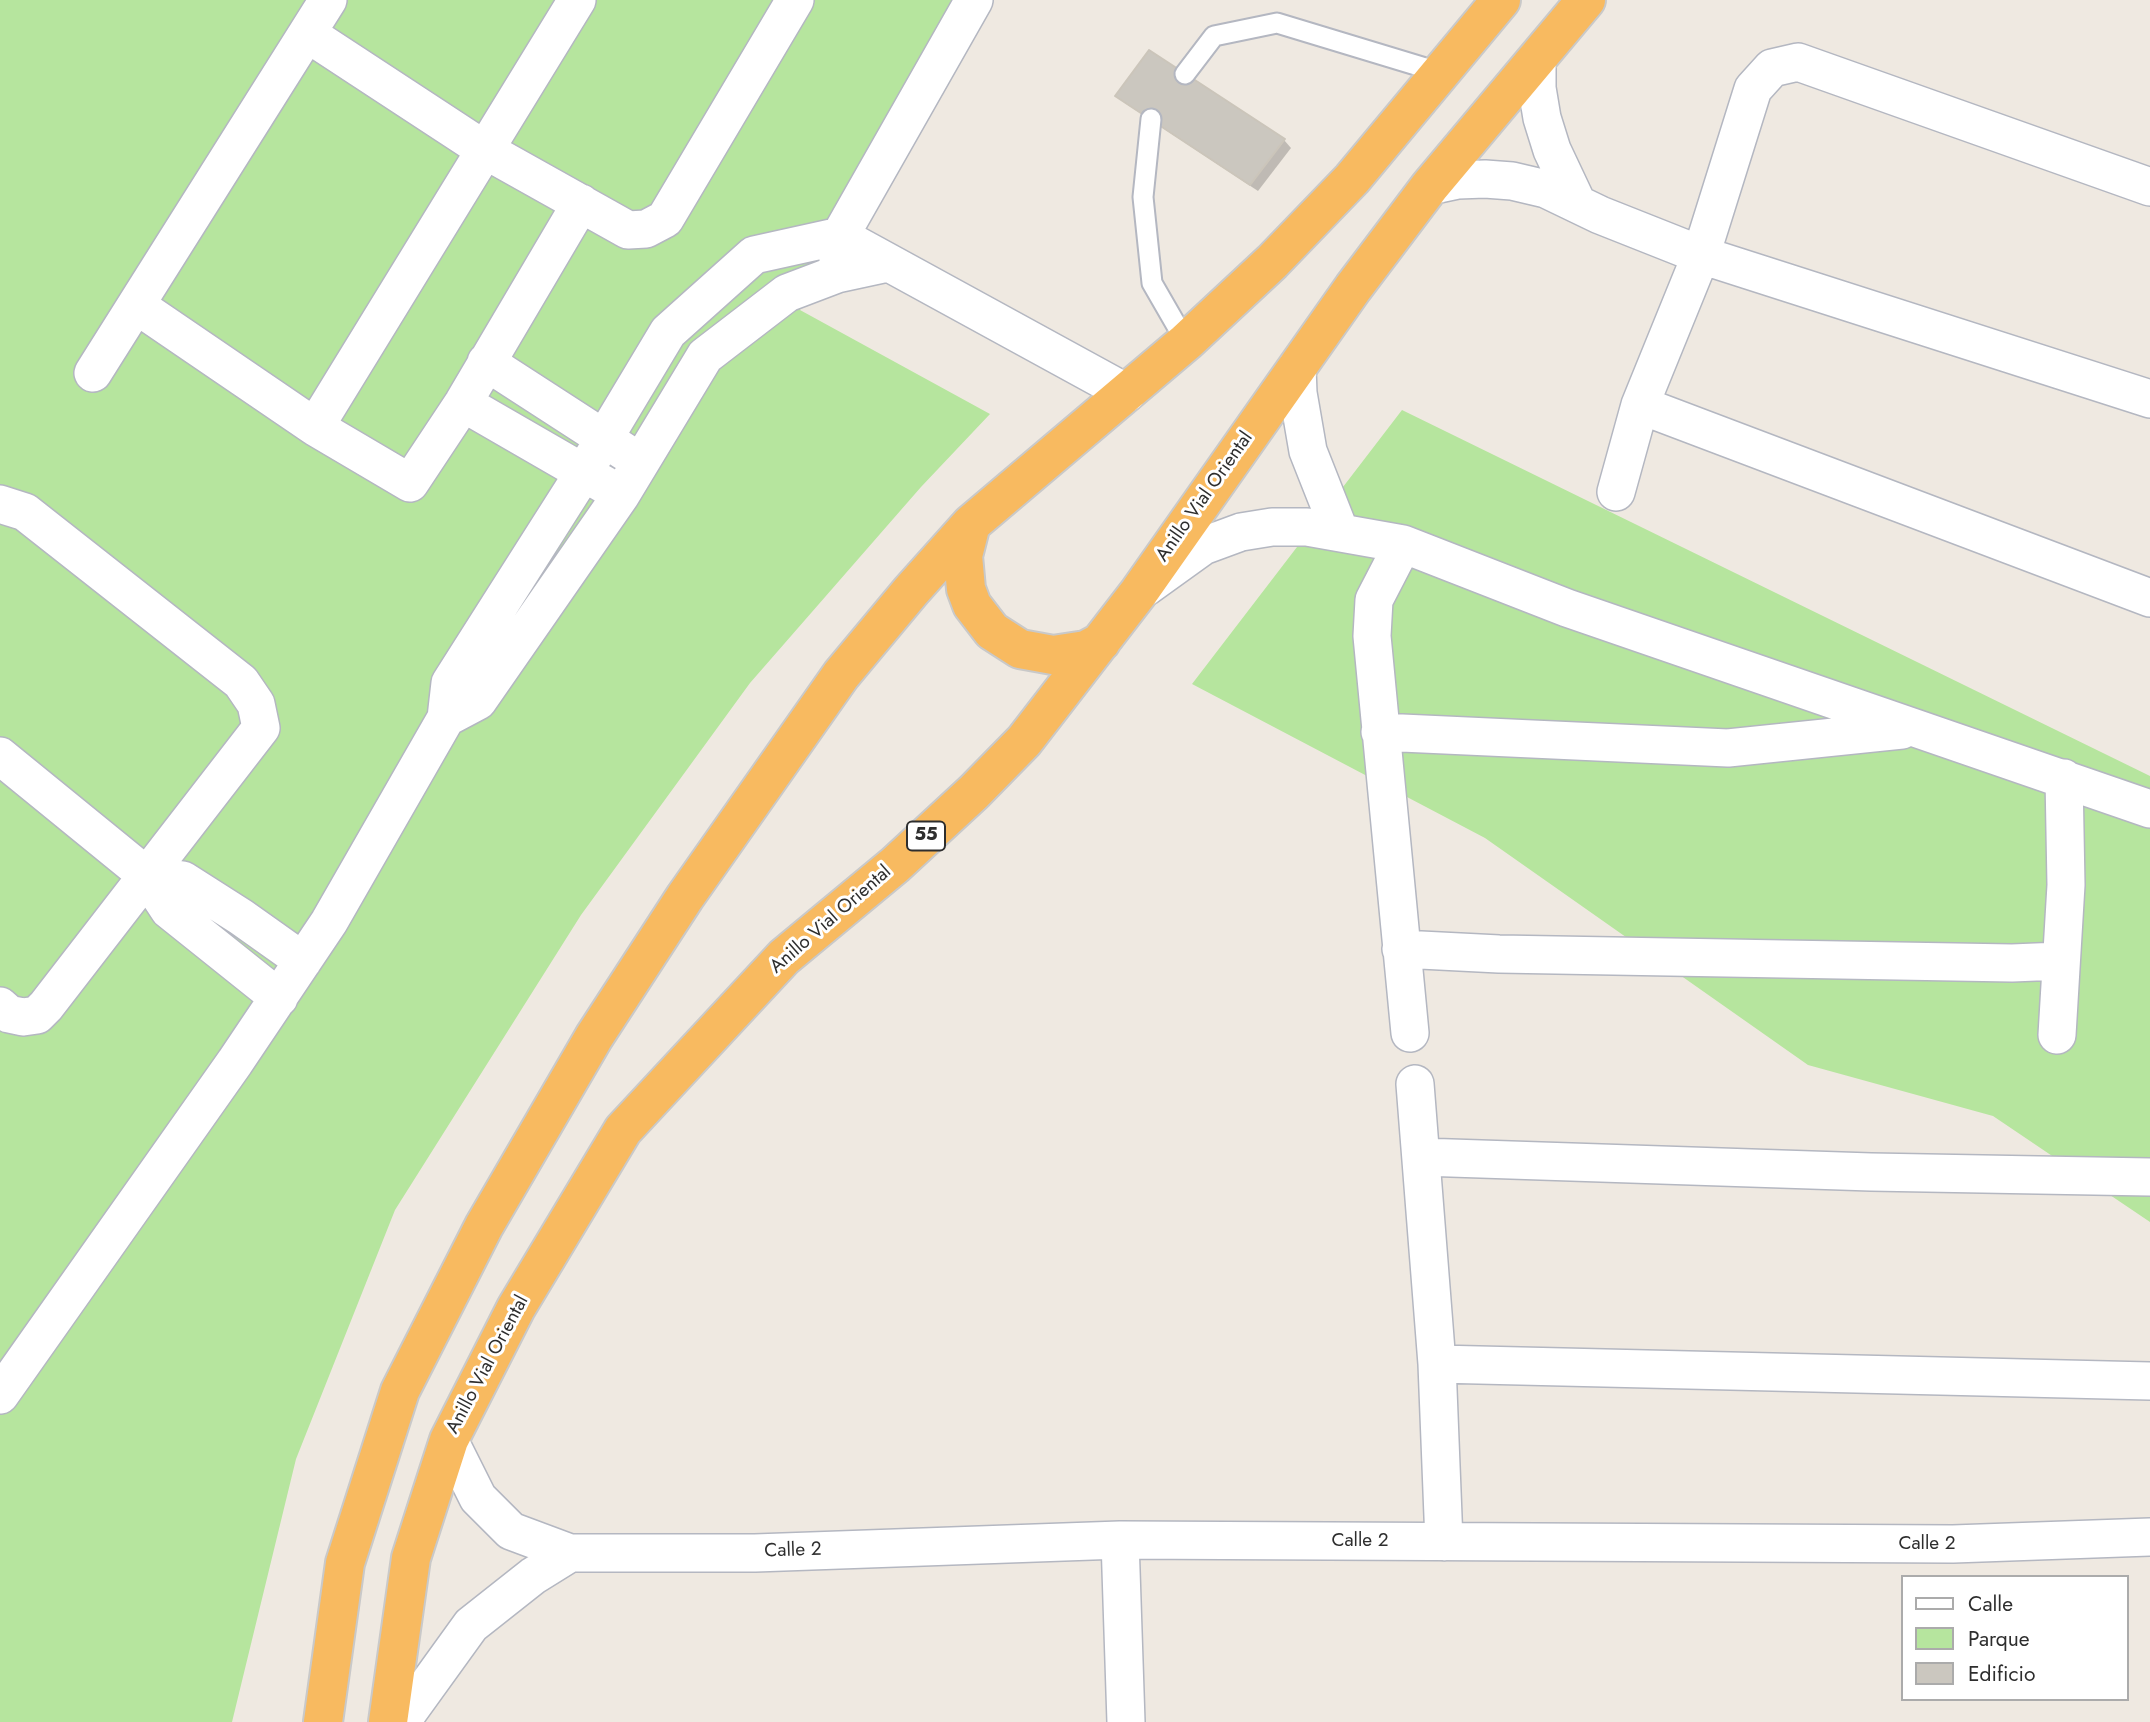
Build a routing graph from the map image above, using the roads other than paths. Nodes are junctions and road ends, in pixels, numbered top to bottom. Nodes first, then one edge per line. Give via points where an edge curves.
1 (328, 0) edge
2 (577, 0) edge
3 (795, 0) edge
4 (974, 0) edge
5 (1502, 0) edge
6 (1586, 0) edge
7 (308, 34) junction
8 (1537, 58) junction
9 (1442, 73) junction
10 (1185, 74) dead end
11 (1151, 119) dead end
12 (485, 150) junction
13 (1430, 186) junction
14 (2150, 187) edge
15 (1577, 203) junction
16 (581, 204) junction
17 (840, 236) junction
18 (1701, 255) junction
19 (888, 263) junction
20 (837, 274) junction
21 (136, 305) junction
22 (1186, 342) junction
23 (486, 362) junction
24 (1297, 367) junction
25 (93, 373) dead end
26 (1127, 393) junction
27 (2150, 399) edge
28 (463, 403) junction
29 (1640, 405) junction
30 (314, 428) junction
31 (604, 438) junction
32 (640, 462) junction
33 (584, 472) junction
34 (1616, 492) dead end
35 (621, 495) junction
36 (0, 503) edge
37 (971, 524) junction
38 (1340, 532) junction
39 (1403, 544) junction
40 (1139, 592) junction
41 (2150, 598) edge
42 (1101, 642) junction
43 (446, 718) junction
44 (1913, 729) junction
45 (1380, 732) junction
46 (0, 756) edge
47 (2064, 778) junction
48 (2150, 808) edge
49 (146, 875) junction
50 (1401, 949) junction
51 (303, 961) junction
52 (2060, 961) junction
53 (279, 998) junction
54 (0, 1006) edge
55 (1410, 1033) dead end
56 (2057, 1035) dead end
57 (1415, 1084) dead end
58 (1421, 1157) junction
59 (2150, 1177) edge
60 (1437, 1364) junction
61 (2150, 1381) edge
62 (0, 1395) edge
63 (449, 1440) junction
64 (2150, 1537) edge
65 (1120, 1540) junction
66 (1444, 1542) junction
67 (570, 1553) junction
68 (323, 1722) edge
69 (388, 1722) edge
70 (401, 1722) edge
71 (1126, 1722) edge

1 - 7 street
2 - 12 street
3 - 16 street via 665,219 646,229 628,230
4 - 17 street
5 - 9 highway
6 - 8 highway, Anillo Vial Oriental / 55
7 - 12 street
7 - 21 street
8 - 13 highway, Anillo Vial Oriental / 55
8 - 15 street via 1542,118
9 - 10 lane via 1277,23 1214,36
9 - 22 highway via 1352,179
11 - 22 lane via 1143,197 1152,283
12 - 16 street
12 - 30 street
13 - 15 street via 1458,180 1513,181
13 - 24 highway, Anillo Vial Oriental / 55
14 - 18 street via 1798,62 1772,68 1753,89
15 - 18 street
16 - 23 street
17 - 19 street
17 - 20 street
17 - 31 street via 754,255 668,332
18 - 27 street
18 - 29 street
19 - 20 street
19 - 26 street
20 - 32 street via 788,293 705,356
21 - 25 street
21 - 30 street
22 - 26 highway
23 - 28 street
23 - 31 street
24 - 38 street via 1308,452
24 - 40 highway, Anillo Vial Oriental / 55
26 - 37 highway
28 - 30 street via 410,483
28 - 33 street
29 - 34 street
29 - 41 street
31 - 32 street
31 - 33 street
32 - 35 street
33 - 35 street
33 - 43 street via 450,683
35 - 43 street via 478,701
36 - 49 street via 25,512 241,682 256,704 261,728
37 - 42 highway via 963,556 965,589 992,631 1020,649 1053,655 1086,650
37 - 68 highway via 841,675 770,774 594,1037 484,1226 400,1391 345,1563
38 - 39 street
38 - 40 street via 1307,527 1241,531 1203,546
39 - 44 street via 1567,608
39 - 45 street via 1374,600 1372,636
40 - 42 highway, Anillo Vial Oriental / 55
42 - 63 highway, Anillo Vial Oriental / 55 via 1016,750 895,865 784,957 623,1130 516,1308
43 - 51 street
44 - 45 street via 1728,748
44 - 47 street
45 - 50 street
46 - 49 street
47 - 48 street
47 - 52 street via 2066,885
49 - 51 street via 183,880
49 - 53 street via 169,910
49 - 54 street via 37,1015 9,1014
50 - 52 street via 1527,955
50 - 55 street
51 - 53 street
52 - 56 street
53 - 62 street
57 - 58 street
58 - 59 street
58 - 60 street
60 - 61 street
60 - 66 street
63 - 67 street, Calle 2 via 478,1498 511,1531
63 - 69 highway, Anillo Vial Oriental / 55 via 411,1558
64 - 66 street, Calle 2 via 1953,1544
65 - 66 street, Calle 2
65 - 67 street, Calle 2 via 755,1553
65 - 71 street
67 - 70 street via 471,1625

